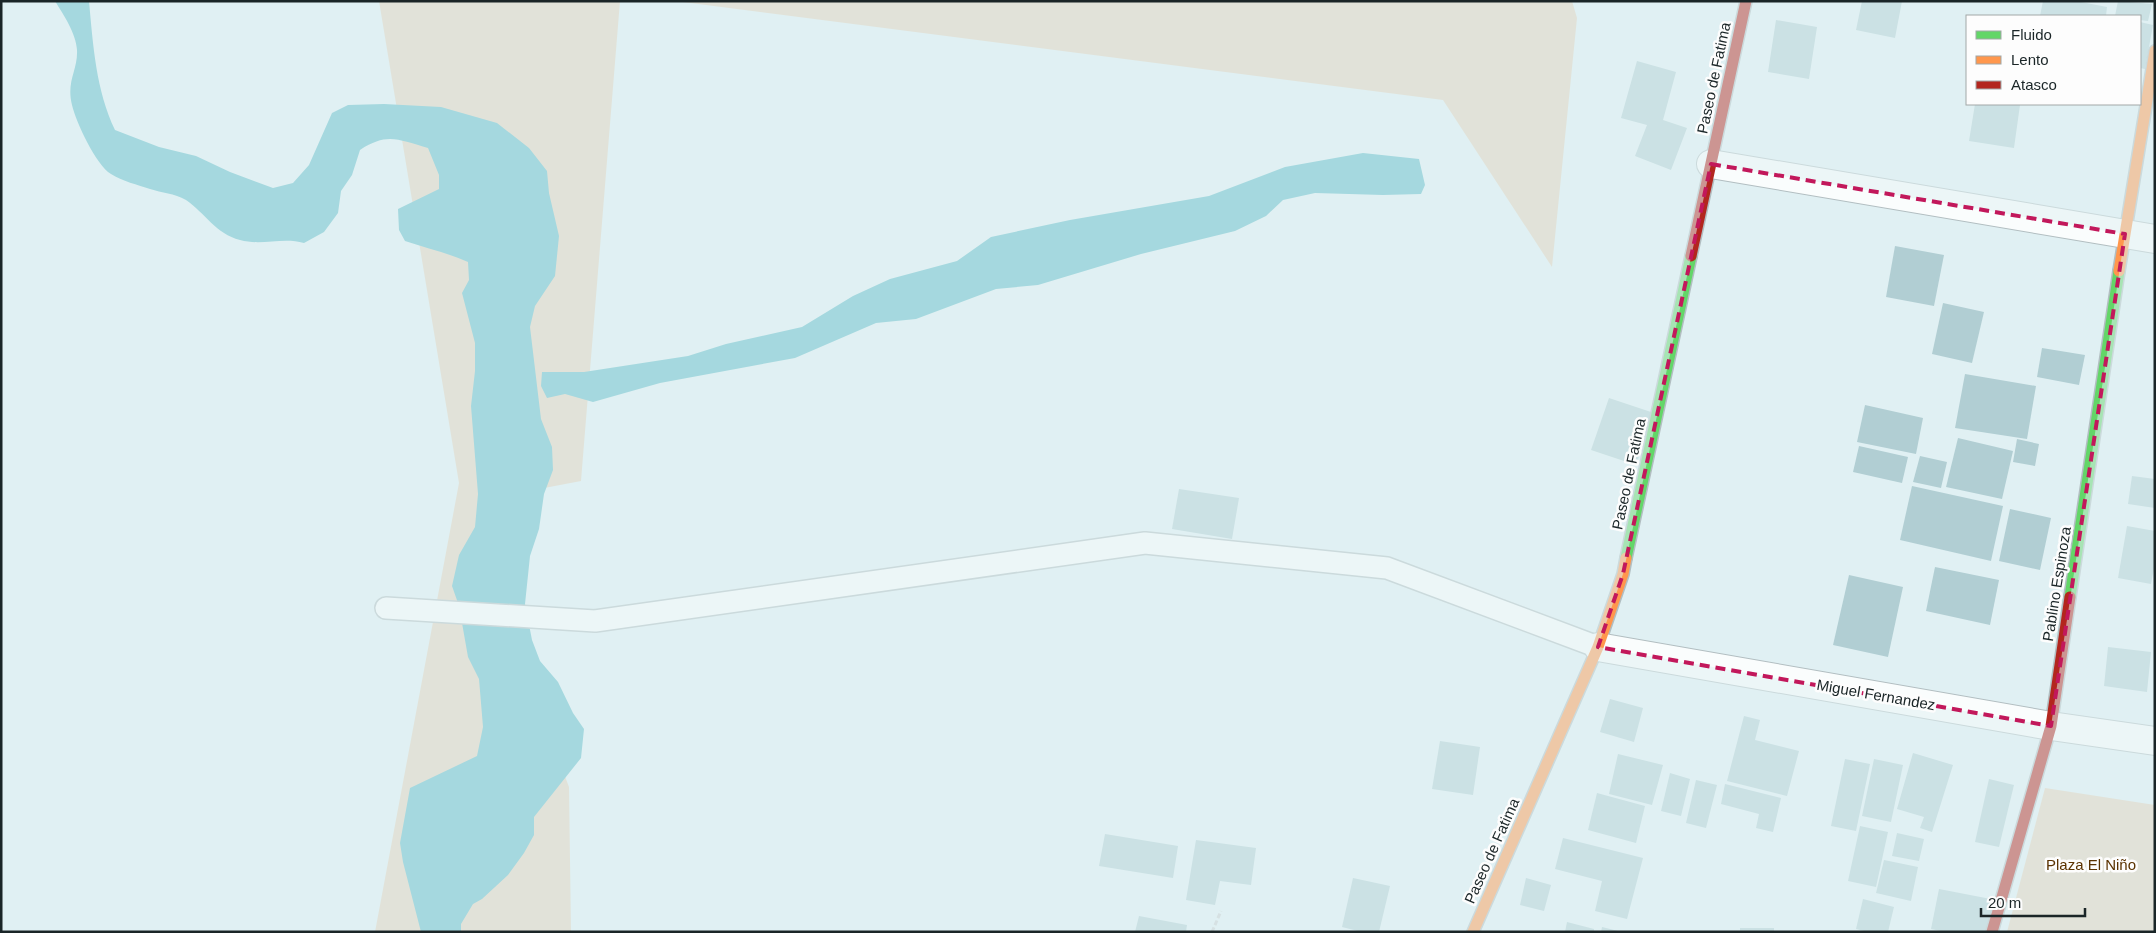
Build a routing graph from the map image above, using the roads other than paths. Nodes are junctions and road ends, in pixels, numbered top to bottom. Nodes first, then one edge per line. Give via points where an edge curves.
1 (1746, 1) edge
2 (2155, 51) edge
3 (1711, 164) junction
4 (2125, 234) junction
5 (2155, 239) edge
6 (386, 608) dead end
7 (1598, 647) junction
8 (2051, 726) junction
9 (2155, 740) edge
10 (1473, 932) edge
11 (1992, 932) edge

1 - 3 street, Paseo de Fatima
2 - 4 street, Pablino Espinoza
3 - 4 street
3 - 7 street, Paseo de Fatima via 1624,574
4 - 5 street
4 - 8 street, Pablino Espinoza
6 - 7 lane via 595,621 1145,542 1387,568
7 - 8 street, Miguel Fernandez
7 - 10 street, Paseo de Fatima
8 - 9 street, Miguel Fernandez
8 - 11 street, Pablino Espinoza

